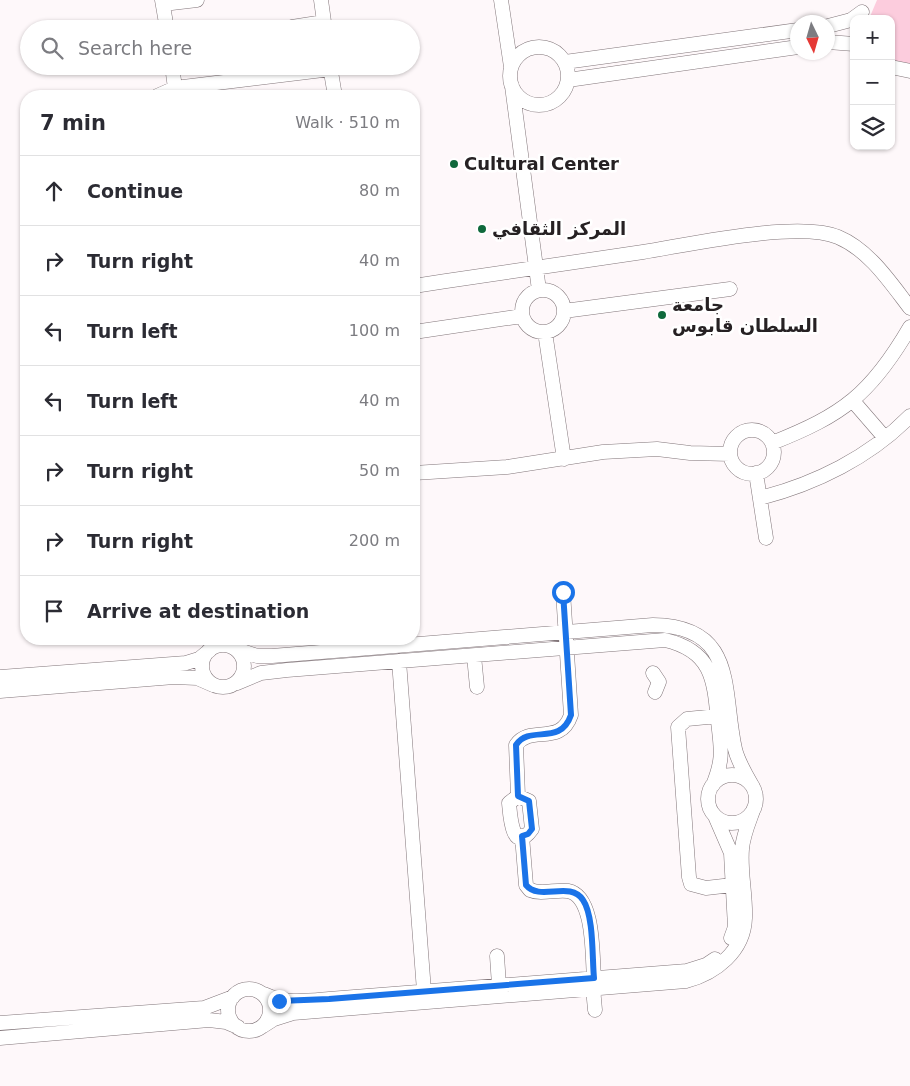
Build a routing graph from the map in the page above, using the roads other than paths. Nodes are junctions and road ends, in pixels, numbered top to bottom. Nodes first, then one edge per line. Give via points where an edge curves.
1 (197, 0) edge
2 (321, 0) edge
3 (501, 0) edge
4 (163, 2) edge
5 (864, 8) edge
6 (166, 20) edge
7 (323, 20) edge
8 (835, 24) edge
9 (790, 31) edge
10 (835, 43) edge
11 (850, 44) edge
12 (691, 45) junction
13 (790, 47) edge
14 (642, 51) junction
15 (565, 62) junction
16 (693, 62) junction
17 (511, 67) junction
18 (895, 68) edge
19 (644, 69) junction
20 (910, 71) edge
21 (173, 75) edge
22 (276, 75) edge
23 (332, 75) edge
24 (568, 80) junction
25 (512, 86) junction
26 (175, 88) junction
27 (170, 90) edge
28 (334, 90) edge
29 (535, 268) junction
30 (420, 285) edge
31 (730, 289) dead end
32 (539, 290) junction
33 (910, 308) edge
34 (564, 312) junction
35 (522, 316) junction
36 (910, 327) edge
37 (420, 331) edge
38 (545, 332) junction
39 (853, 402) junction
40 (910, 416) edge
41 (885, 438) junction
42 (772, 443) junction
43 (730, 454) junction
44 (564, 459) junction
45 (420, 473) edge
46 (756, 473) junction
47 (760, 498) junction
48 (766, 538) dead end
49 (563, 592) dead end
50 (565, 632) junction
51 (420, 641) edge
52 (368, 645) edge
53 (236, 649) junction
54 (566, 649) junction
55 (210, 650) junction
56 (474, 656) junction
57 (399, 661) junction
58 (653, 673) dead end
59 (0, 676) edge
60 (237, 683) junction
61 (213, 685) junction
62 (477, 687) dead end
63 (0, 691) edge
64 (655, 692) dead end
65 (718, 716) junction
66 (713, 785) junction
67 (753, 787) junction
68 (518, 796) junction
69 (754, 808) junction
70 (715, 816) junction
71 (522, 836) junction
72 (738, 884) junction
73 (497, 956) dead end
74 (593, 983) junction
75 (499, 985) junction
76 (424, 991) junction
77 (264, 994) junction
78 (233, 997) junction
79 (595, 1010) dead end
80 (0, 1023) edge
81 (263, 1026) junction
82 (238, 1027) junction
83 (0, 1038) edge

1 - 4 lane
2 - 7 lane
3 - 17 lane
4 - 6 lane
5 - 8 lane via 852,20
9 - 12 lane
10 - 11 lane
12 - 14 lane
12 - 16 lane
13 - 16 lane
14 - 15 lane
14 - 19 lane
15 - 17 lane via 550,49 541,47 522,52
15 - 24 lane
16 - 19 lane
17 - 25 lane
18 - 20 lane
19 - 24 lane
21 - 26 lane
22 - 26 lane
23 - 28 lane
24 - 25 lane via 561,95 544,104 524,101
25 - 29 lane
26 - 27 lane
29 - 30 lane
29 - 32 lane
29 - 33 lane via 784,231 813,230 837,236 856,247
31 - 34 lane
32 - 34 lane via 554,293
32 - 35 lane via 525,300
34 - 38 lane via 556,328
35 - 37 lane
35 - 38 lane via 531,329
36 - 39 lane via 886,366
38 - 44 lane
39 - 41 lane
39 - 42 lane via 814,427
40 - 41 lane
41 - 47 lane via 837,469 792,490
42 - 43 lane via 762,432 746,430 734,439
42 - 46 lane via 773,459 769,466
43 - 44 lane via 657,449 603,452
43 - 46 lane via 731,461 741,471
44 - 45 lane via 507,467
46 - 47 lane
47 - 48 lane
49 - 50 lane
50 - 51 lane
50 - 54 lane
50 - 67 lane via 669,625 683,628 704,641 724,671 735,749
52 - 53 lane via 272,656 257,656
53 - 55 lane via 222,645
53 - 60 lane via 245,668
54 - 56 lane
54 - 65 lane via 644,640 678,644 690,650 708,668 716,691
54 - 68 lane via 571,715 568,724 558,732 523,736 516,745
55 - 59 lane via 199,659 186,663
55 - 61 lane via 202,668
56 - 57 lane
56 - 62 lane
57 - 60 lane via 261,673
57 - 76 lane
58 - 64 lane via 659,682
60 - 61 lane via 226,687
61 - 63 lane via 197,678 174,677
65 - 66 lane via 722,756
65 - 72 lane via 687,719 678,727 689,877 691,884 700,888
66 - 67 lane via 726,776 734,775
66 - 70 lane via 708,801
67 - 69 lane
68 - 71 lane via 509,803 512,831
68 - 71 lane via 529,801 532,829
69 - 70 lane via 750,815 737,822
69 - 72 lane via 742,842
70 - 72 lane via 729,844
71 - 74 lane via 526,885 530,890 573,892 583,900 588,912
72 - 74 lane via 743,929 738,943 718,967 686,981
73 - 75 lane
74 - 75 lane
74 - 79 lane
74 - 81 lane via 293,1014
75 - 76 lane
76 - 77 lane via 288,1002
77 - 78 lane via 244,990
77 - 81 lane via 270,1014
78 - 80 lane via 204,1008
78 - 82 lane via 228,1010 232,1023
81 - 82 lane via 251,1031
82 - 83 lane via 209,1020

